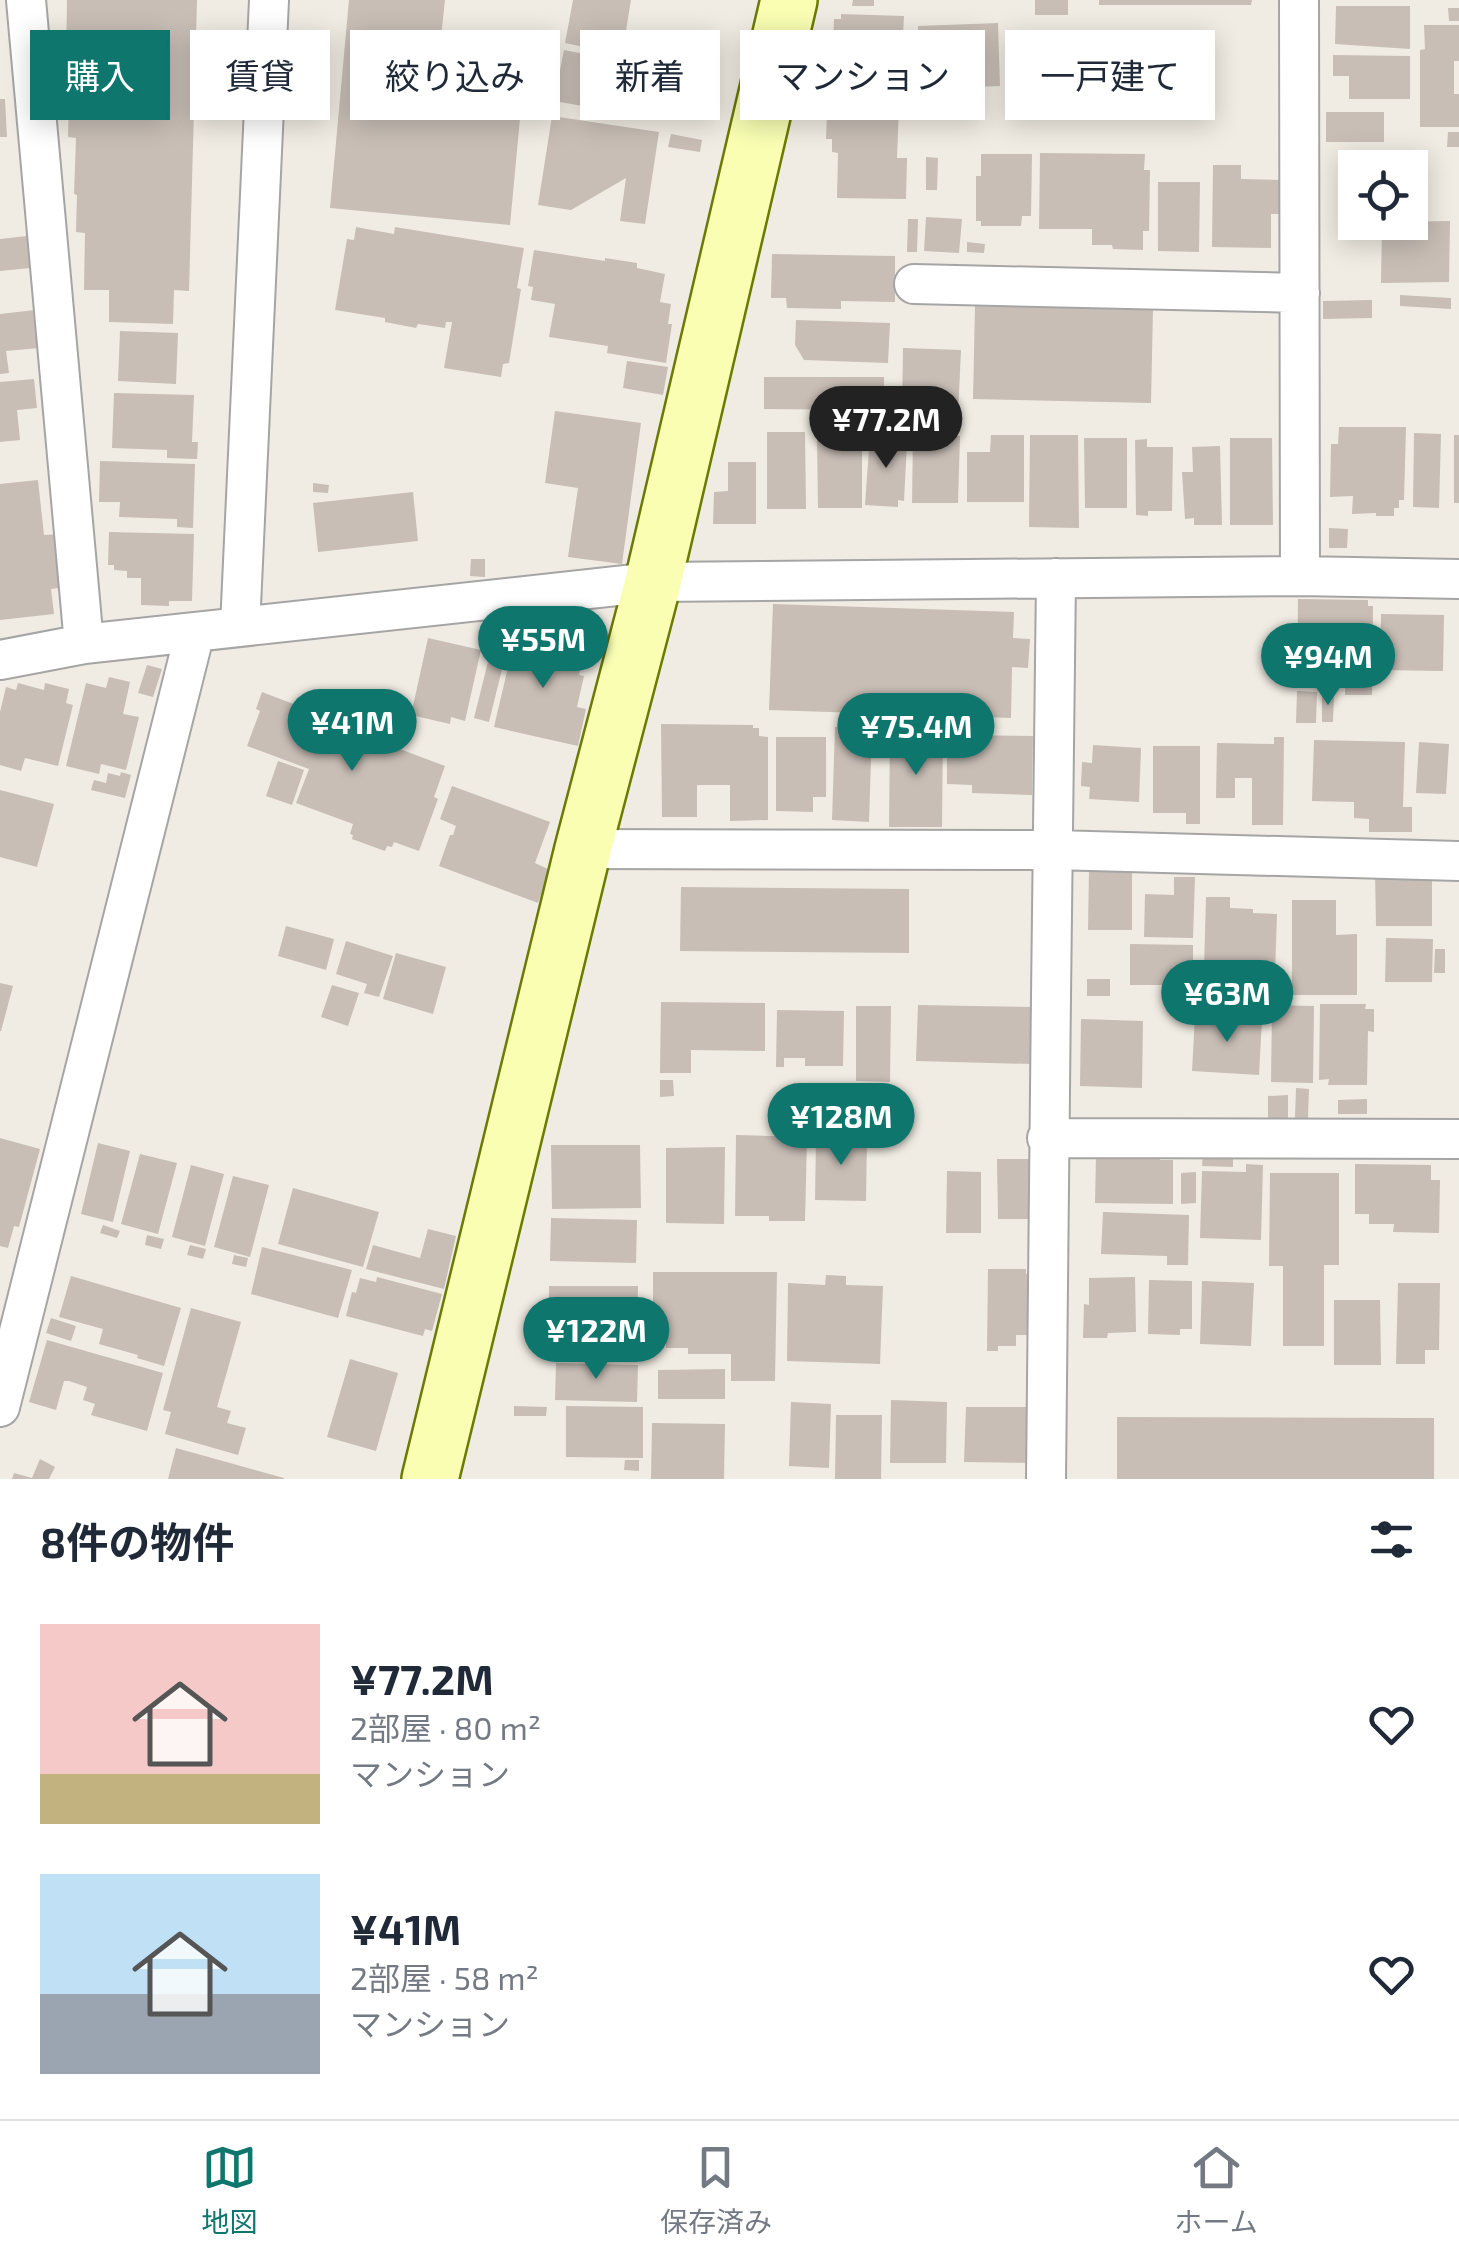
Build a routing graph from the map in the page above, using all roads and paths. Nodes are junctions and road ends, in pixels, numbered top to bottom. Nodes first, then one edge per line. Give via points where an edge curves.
1 (26, 0) edge
2 (268, 0) edge
3 (788, 0) edge
4 (1299, 0) edge
5 (914, 284) dead end
6 (1300, 294) junction
7 (1300, 576) junction
8 (1056, 578) junction
9 (1459, 579) edge
10 (653, 582) junction
11 (240, 626) junction
12 (195, 632) junction
13 (84, 644) junction
14 (0, 660) edge
15 (583, 850) junction
16 (1054, 850) junction
17 (1459, 862) edge
18 (1047, 1138) junction
19 (1459, 1138) edge
20 (0, 1406) edge
21 (430, 1479) edge
22 (1046, 1479) edge

1 - 13 street
2 - 11 street
3 - 10 street
4 - 6 street
5 - 6 street
6 - 7 street
7 - 8 street
7 - 9 street
8 - 10 street
8 - 16 street
10 - 11 street
10 - 15 street
11 - 12 street
12 - 13 street
12 - 20 street
13 - 14 street
15 - 16 street
15 - 21 street
16 - 17 street
16 - 18 street
18 - 19 street
18 - 22 street

